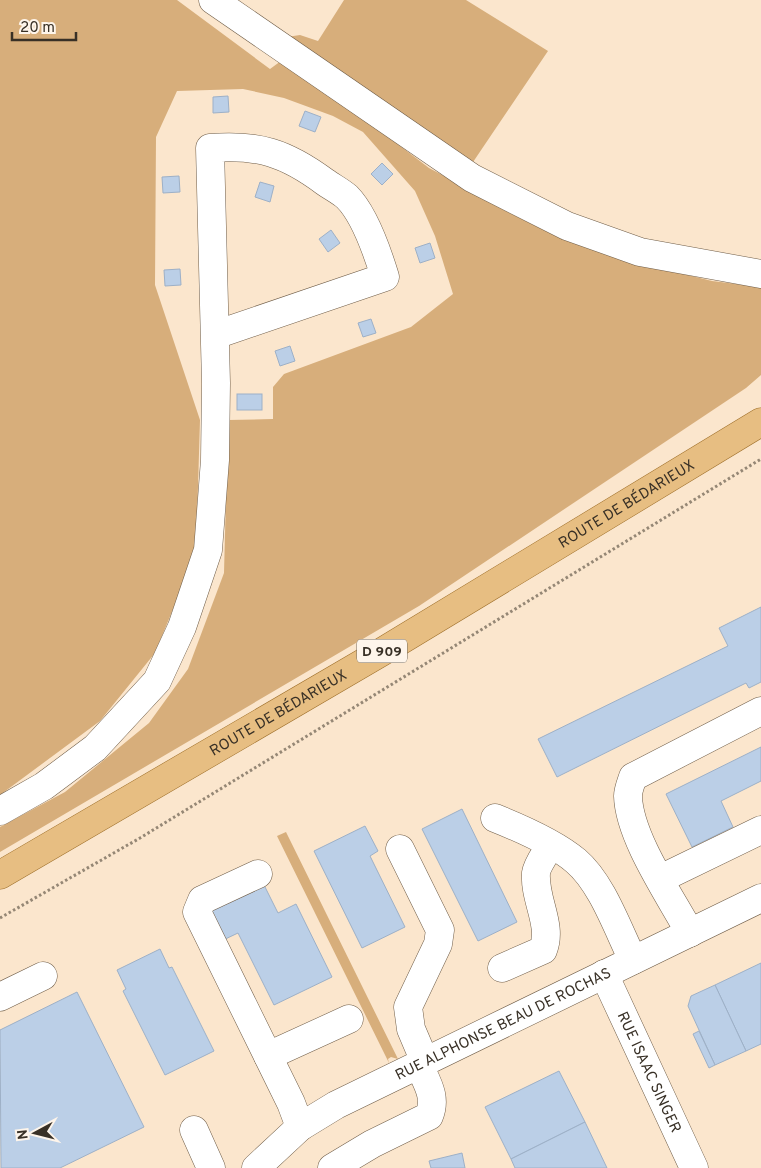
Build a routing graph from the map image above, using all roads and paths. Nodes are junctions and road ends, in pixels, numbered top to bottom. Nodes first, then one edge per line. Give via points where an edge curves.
1 (213, 0) edge
2 (761, 274) edge
3 (215, 334) junction
4 (761, 422) edge
5 (761, 459) edge
6 (761, 711) edge
7 (0, 810) edge
8 (495, 818) dead end
9 (761, 830) edge
10 (550, 846) junction
11 (400, 849) dead end
12 (258, 874) dead end
13 (0, 875) edge
14 (660, 879) junction
15 (761, 898) edge
16 (0, 918) edge
17 (690, 933) junction
18 (633, 960) junction
19 (502, 968) dead end
20 (604, 974) junction
21 (42, 976) dead end
22 (0, 997) edge
23 (349, 1019) dead end
24 (268, 1056) junction
25 (422, 1064) junction
26 (300, 1127) junction
27 (194, 1130) dead end
28 (212, 1168) edge
29 (256, 1168) edge
30 (332, 1168) edge
31 (694, 1168) edge

1 - 2 street via 472,178 567,226 640,252
3 - 3 street via 385,276 374,242 347,198 300,163 265,150 210,148
3 - 7 street via 215,460 208,550 182,627 157,681 95,748 44,786
4 - 13 main road, ROUTE DE BÉDARIEUX / D 909 via 380,653
5 - 16 path via 140,838
6 - 14 street via 633,777 628,794 631,818
8 - 10 street
9 - 14 street
10 - 18 street via 576,861 598,889
10 - 19 street via 536,871 548,938 543,950
11 - 25 street via 440,930 438,944 408,1007 411,1030
12 - 24 street via 202,900 197,912
14 - 17 street
15 - 17 street, RUE ALPHONSE BEAU DE ROCHAS
17 - 18 street, RUE ALPHONSE BEAU DE ROCHAS
18 - 20 street, RUE ALPHONSE BEAU DE ROCHAS
20 - 25 street, RUE ALPHONSE BEAU DE ROCHAS
20 - 31 street, RUE ISAAC SINGER
21 - 22 street
23 - 24 street
24 - 26 street
25 - 26 street, RUE ALPHONSE BEAU DE ROCHAS
25 - 30 street via 433,1097 429,1116
26 - 29 street, RUE ALPHONSE BEAU DE ROCHAS
27 - 28 street

